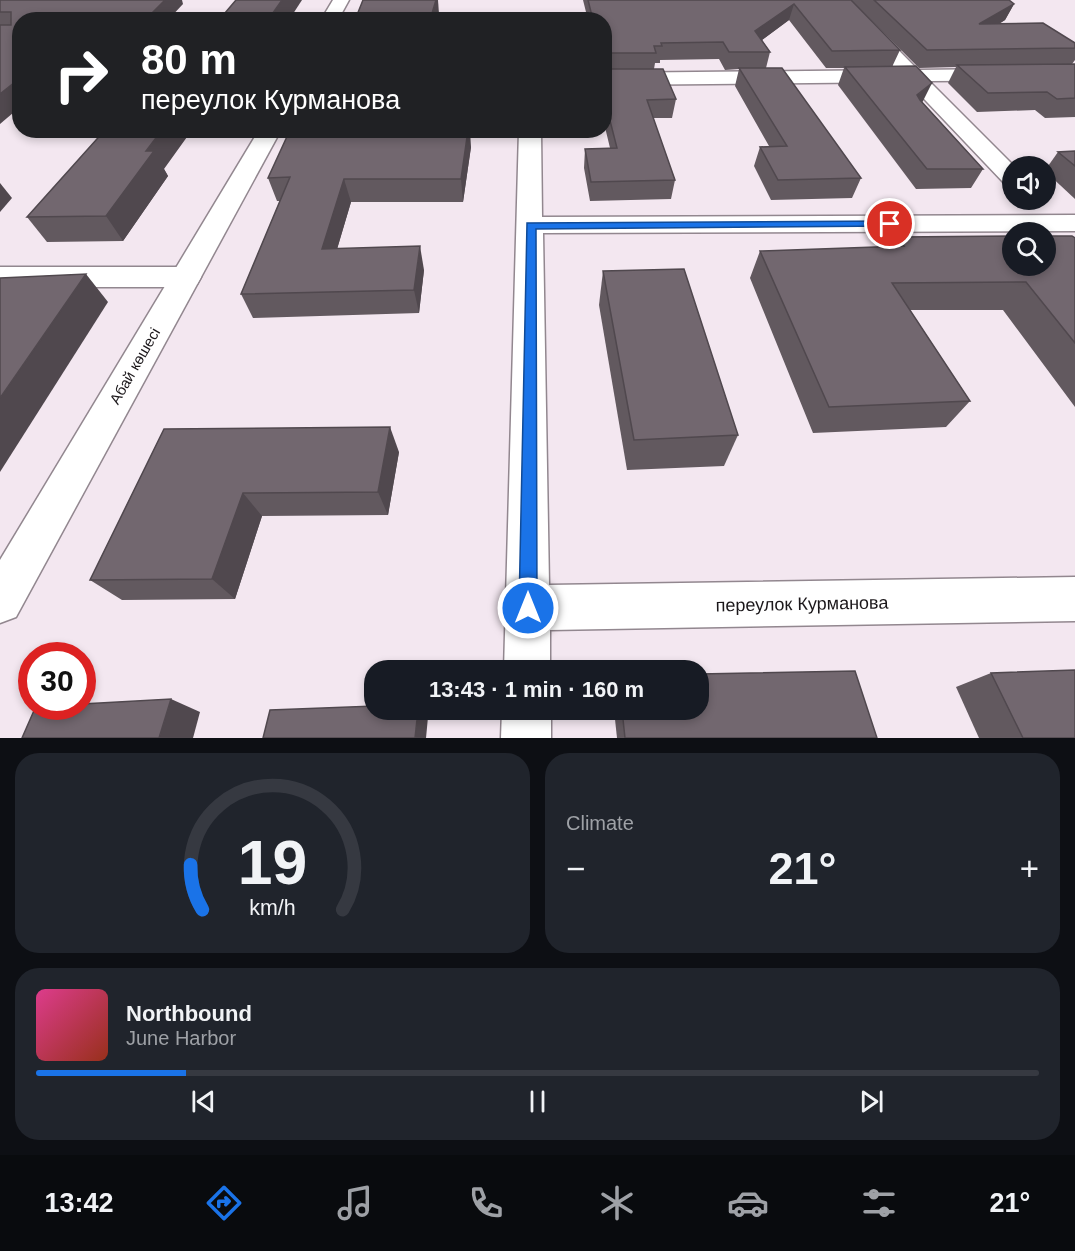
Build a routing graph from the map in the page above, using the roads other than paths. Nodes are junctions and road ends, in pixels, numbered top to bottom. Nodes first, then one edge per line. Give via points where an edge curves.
1 (840, 0) edge
2 (1075, 74) edge
3 (913, 75) junction
4 (612, 79) edge
5 (265, 138) edge
6 (530, 138) edge
7 (1002, 168) edge
8 (1048, 210) edge
9 (1066, 223) edge
10 (531, 225) junction
11 (1075, 242) edge
12 (0, 277) edge
13 (187, 277) junction
14 (1075, 599) edge
15 (0, 601) edge
16 (528, 608) junction
17 (527, 660) edge
18 (527, 720) edge
19 (526, 738) edge

1 - 3 street
2 - 3 street
3 - 4 street
3 - 7 street
5 - 13 street, Абай көшесі
6 - 10 street
8 - 9 street
9 - 10 street
9 - 11 street
10 - 16 street
12 - 13 street
13 - 15 street, Абай көшесі
14 - 16 street, переулок Курманова
16 - 17 street
18 - 19 street

